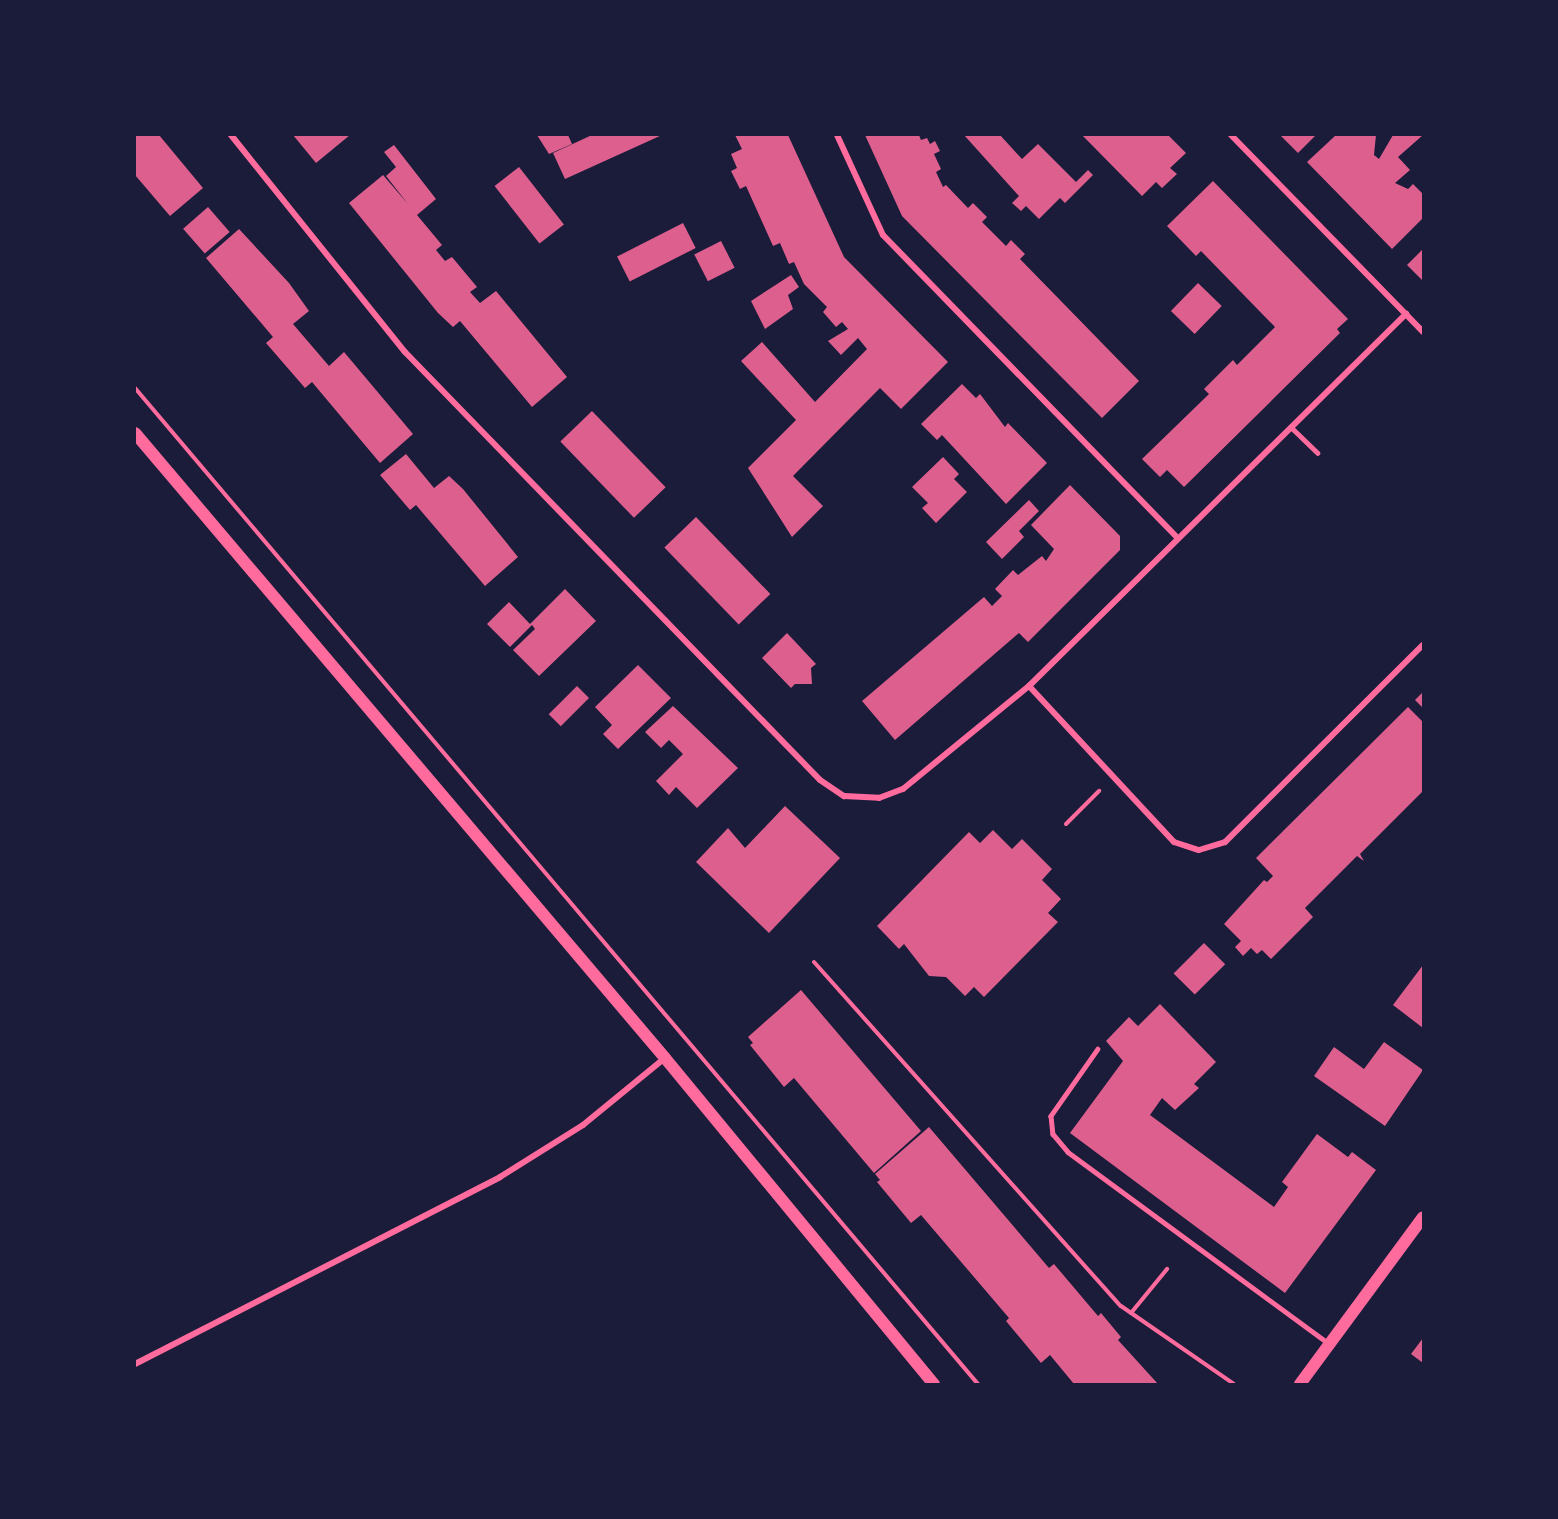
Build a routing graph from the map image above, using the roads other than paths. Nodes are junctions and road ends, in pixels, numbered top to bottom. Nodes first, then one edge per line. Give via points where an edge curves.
1 (231, 135) edge
2 (837, 135) edge
3 (1231, 135) edge
4 (1406, 314) junction
5 (1423, 332) edge
6 (1291, 427) junction
7 (135, 433) edge
8 (1318, 453) dead end
9 (1178, 538) junction
10 (1423, 645) edge
11 (1029, 686) junction
12 (1098, 1050) dead end
13 (665, 1058) junction
14 (1423, 1217) edge
15 (1329, 1344) junction
16 (135, 1364) edge
17 (934, 1384) edge
18 (1299, 1384) edge

1 - 11 street via 405,351 820,780 844,796 879,798 903,789
2 - 9 street via 883,235
3 - 4 street
4 - 5 street
4 - 6 street
6 - 8 lane
6 - 9 street
7 - 13 main road
9 - 11 street
10 - 11 street via 1225,842 1199,850 1174,842
12 - 15 lane via 1051,1116 1053,1134 1068,1152
13 - 16 street via 583,1125 500,1177
13 - 17 main road
14 - 15 main road
15 - 18 main road

